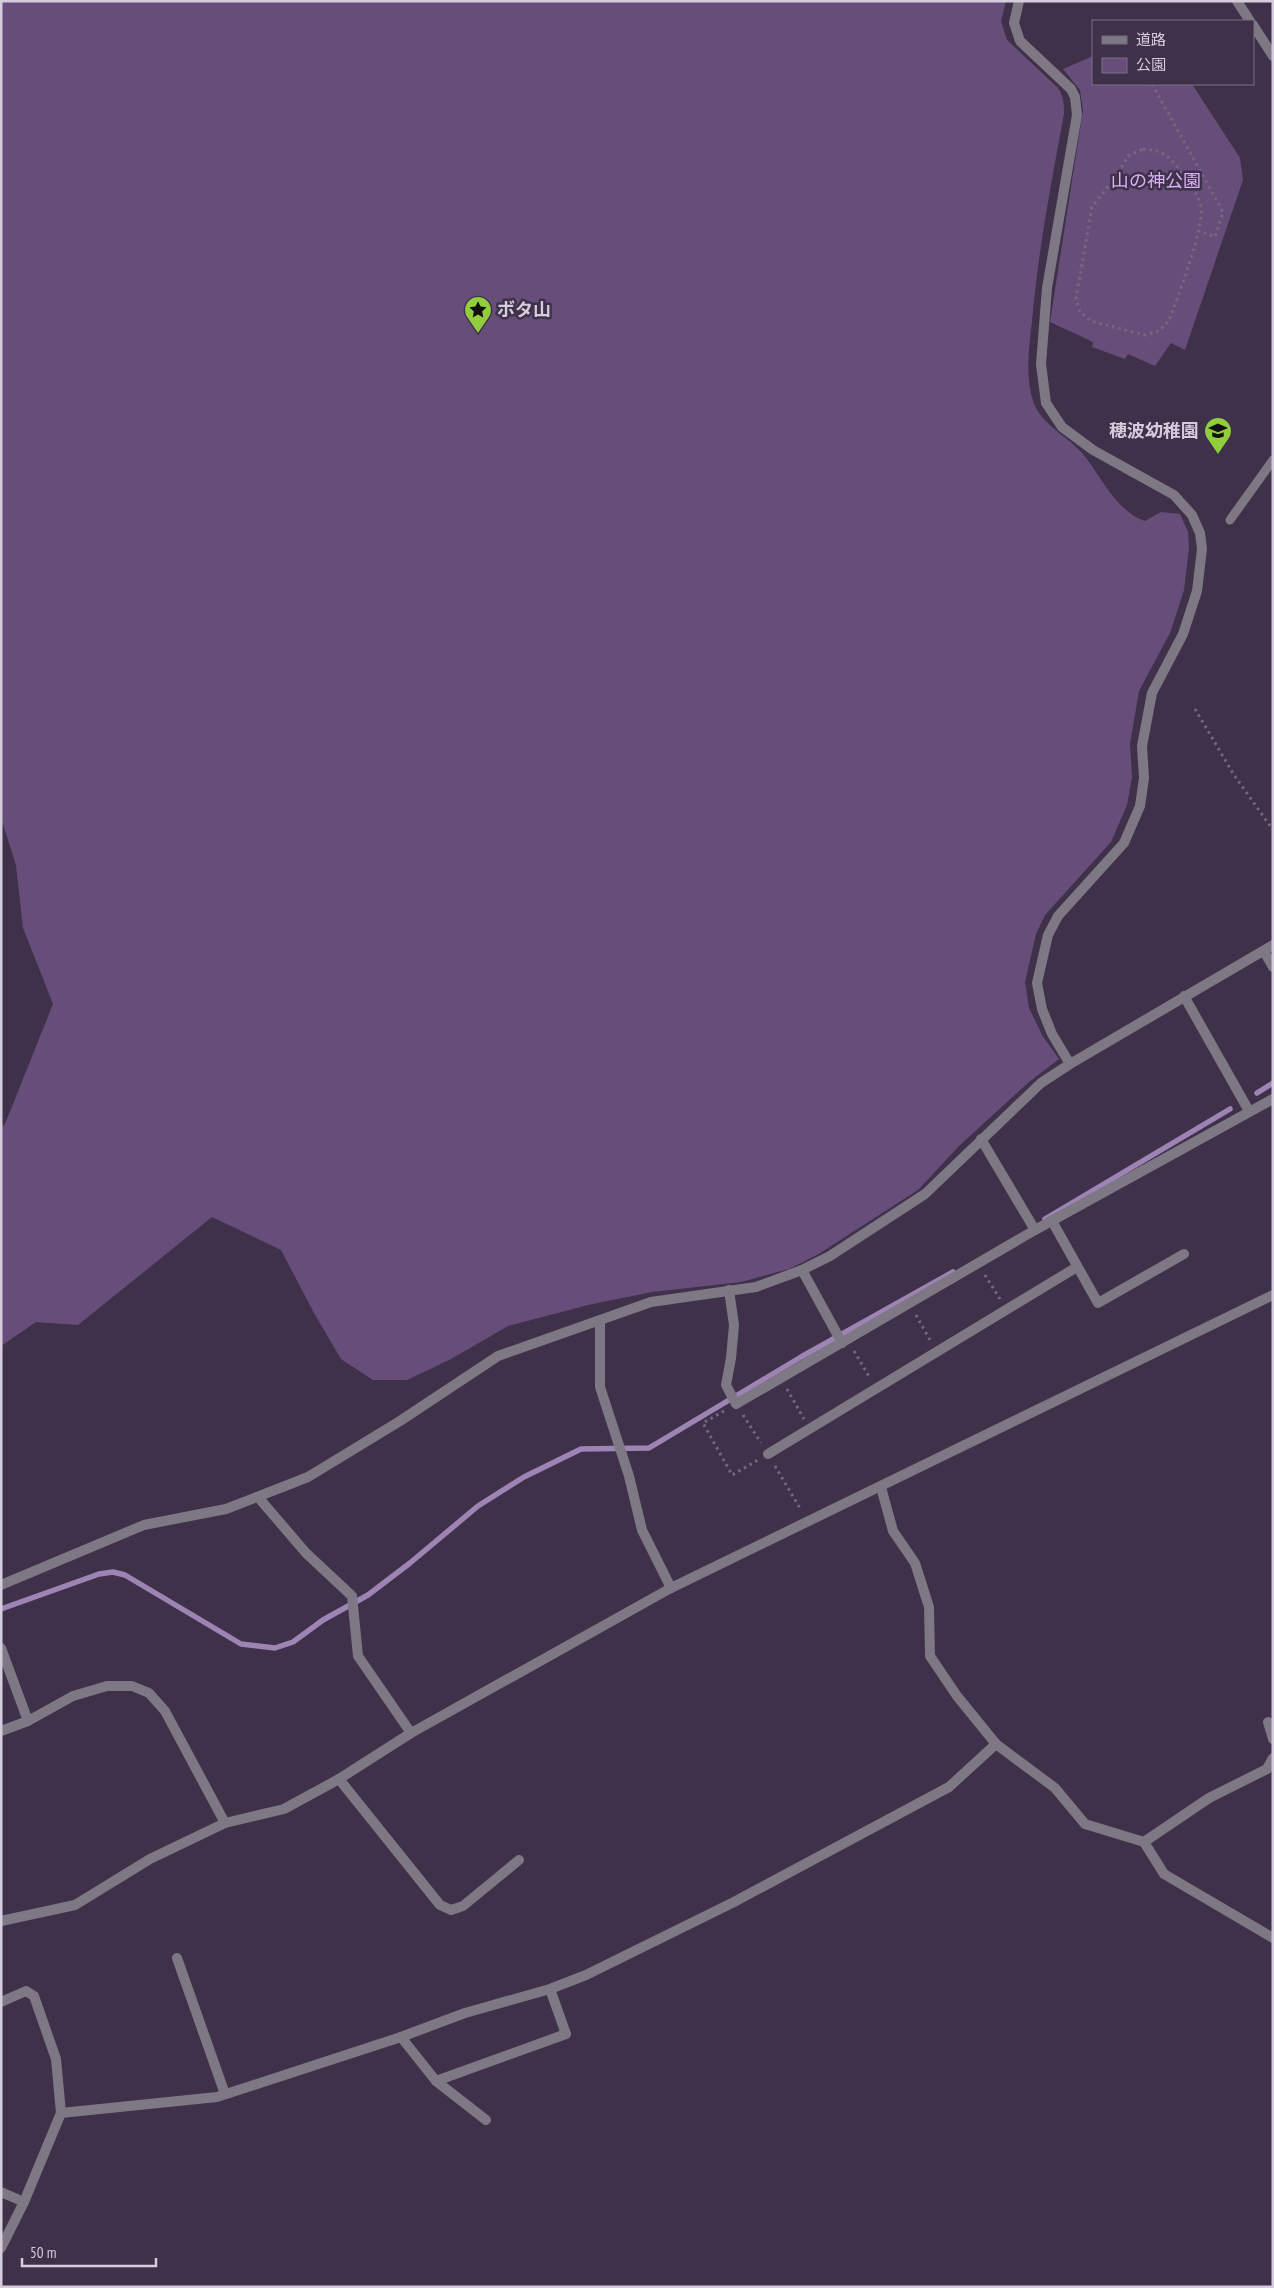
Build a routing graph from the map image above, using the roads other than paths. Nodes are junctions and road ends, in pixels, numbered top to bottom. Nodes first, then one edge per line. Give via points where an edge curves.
1 (1020, 1) edge
2 (1238, 1) edge
3 (1249, 20) edge
4 (1254, 27) edge
5 (1273, 56) edge
6 (1273, 460) edge
7 (1230, 520) dead end
8 (1273, 944) edge
9 (1264, 951) junction
10 (1273, 967) edge
11 (1184, 996) junction
12 (1070, 1064) junction
13 (1273, 1099) edge
14 (1249, 1111) junction
15 (981, 1139) junction
16 (1052, 1221) junction
17 (1033, 1226) junction
18 (1184, 1254) dead end
19 (1077, 1267) junction
20 (802, 1270) junction
21 (729, 1290) junction
22 (1273, 1295) edge
23 (600, 1322) junction
24 (845, 1341) junction
25 (768, 1454) road end
26 (881, 1487) junction
27 (258, 1497) junction
28 (1, 1585) edge
29 (671, 1588) junction
30 (1, 1648) edge
31 (28, 1721) junction
32 (1268, 1722) dead end
33 (1, 1731) edge
34 (411, 1733) junction
35 (1273, 1739) edge
36 (996, 1744) junction
37 (1273, 1758) edge
38 (340, 1779) junction
39 (224, 1824) junction
40 (1144, 1842) junction
41 (519, 1860) dead end
42 (1, 1921) edge
43 (1273, 1938) edge
44 (177, 1958) dead end
45 (550, 1989) junction
46 (1, 2002) edge
47 (401, 2037) junction
48 (436, 2081) junction
49 (225, 2094) junction
50 (61, 2113) junction
51 (486, 2120) dead end
52 (1, 2192) edge
53 (24, 2202) junction
54 (1, 2248) edge

1 - 12 street via 1014,23 1020,41 1071,89 1077,105 1048,288 1041,364 1046,402 1062,426 1092,450 1174,495 1192,515 1200,533 1202,549 1197,591 1183,634 1152,693 1142,746 1144,778 1140,806 1124,843 1058,916 1048,935 1037,983 1042,1009 1052,1034
2 - 3 street
4 - 5 street
6 - 7 lane
8 - 9 street
9 - 10 street
9 - 11 street
11 - 12 street
11 - 14 street
12 - 15 street via 1041,1083
13 - 14 street
14 - 16 street
15 - 17 street
15 - 20 street via 925,1194 830,1256
16 - 17 street
16 - 19 street
17 - 24 street via 978,1264
18 - 19 street via 1098,1303
19 - 25 street
20 - 21 street via 756,1287
20 - 24 street via 835,1331
21 - 23 street via 651,1302
21 - 24 street via 734,1325 726,1386 736,1404
22 - 26 street
23 - 27 street via 498,1356 308,1477
23 - 29 street via 600,1387 642,1530
26 - 29 street
26 - 36 street via 893,1531 916,1563 929,1607 930,1656
27 - 28 street via 226,1509 144,1525
27 - 34 street via 306,1553 352,1596 358,1656
29 - 34 street
30 - 31 street
31 - 33 street
31 - 39 street via 73,1696 107,1686 132,1686 149,1693 165,1711
32 - 35 street
34 - 38 street
36 - 40 street via 1055,1788 1085,1824
36 - 45 street via 949,1787 734,1902 586,1975
37 - 40 street via 1267,1769 1209,1798
38 - 39 street via 284,1809
38 - 41 street via 440,1905 451,1910 463,1906
39 - 42 street via 150,1859 75,1905
40 - 43 street via 1164,1874
44 - 49 street
45 - 47 street via 465,2013
45 - 48 street via 566,2034
46 - 50 street via 26,1991 34,1996 56,2059
47 - 48 street
47 - 49 street
48 - 51 street
49 - 50 street
50 - 53 street
52 - 53 street
53 - 54 street

